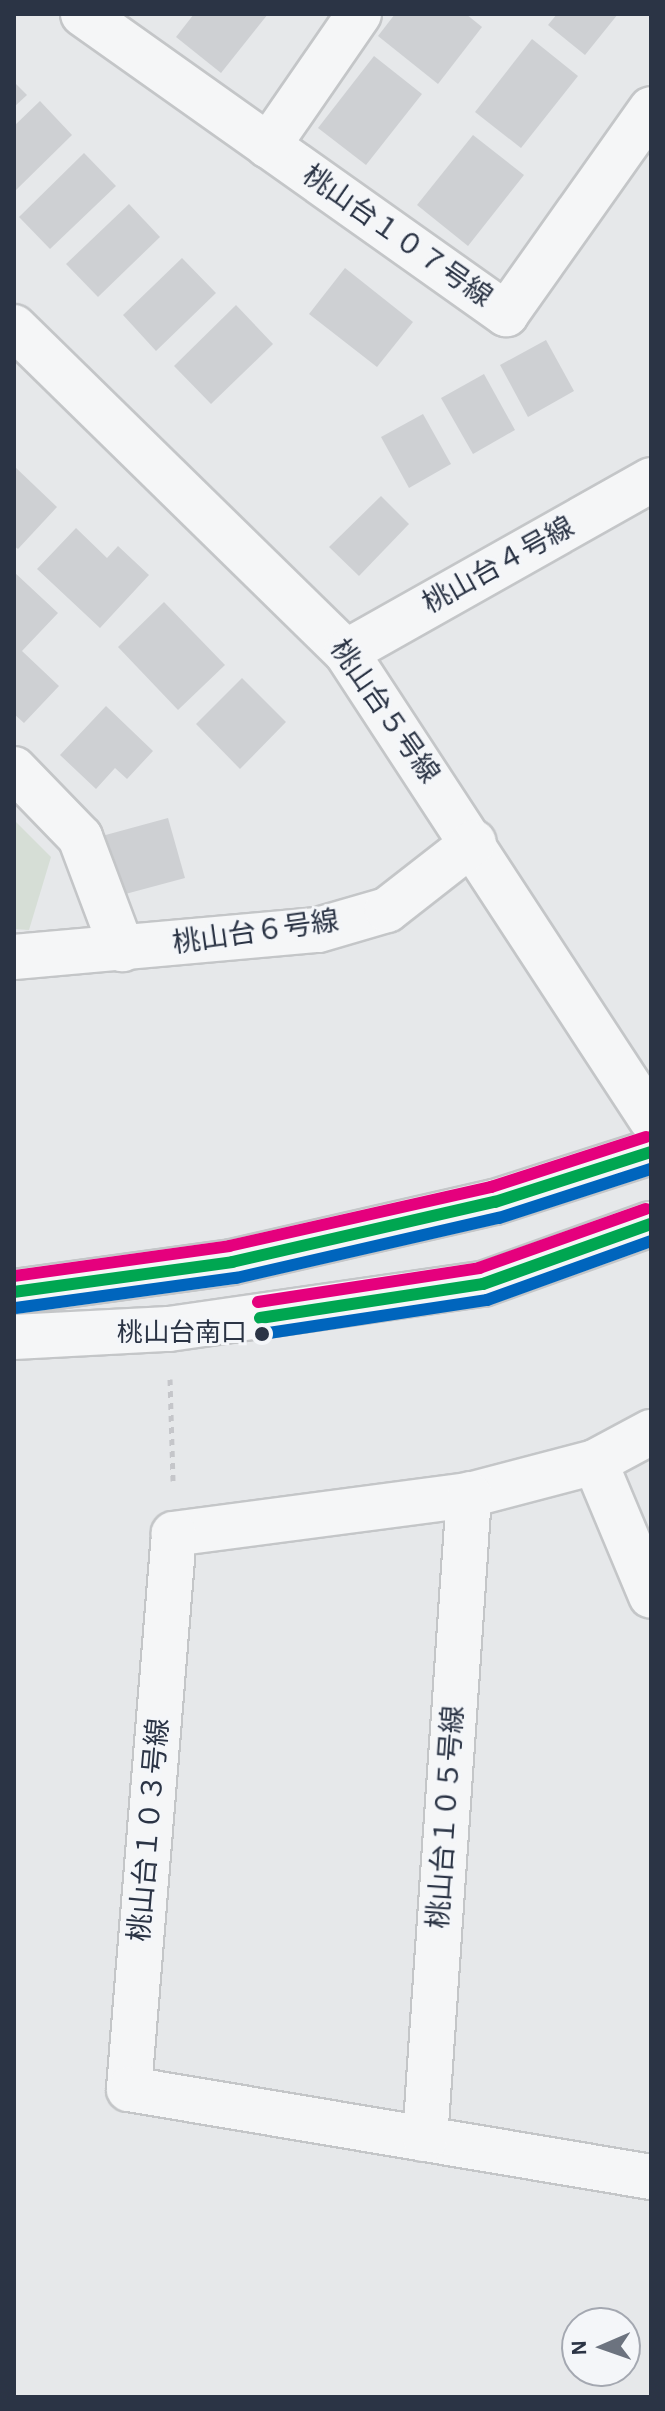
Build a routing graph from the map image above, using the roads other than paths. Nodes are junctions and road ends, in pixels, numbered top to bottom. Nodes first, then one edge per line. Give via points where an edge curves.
1 (83, 14) edge
2 (359, 14) edge
3 (651, 109) edge
4 (268, 146) junction
5 (14, 327) edge
6 (651, 480) edge
7 (346, 652) junction
8 (14, 769) edge
9 (474, 842) junction
10 (122, 949) junction
11 (14, 957) edge
12 (651, 1119) edge
13 (651, 1152) edge
14 (651, 1224) edge
15 (14, 1292) edge
16 (14, 1337) edge
17 (651, 1432) edge
18 (595, 1462) junction
19 (469, 1495) junction
20 (651, 1596) edge
21 (425, 2139) junction
22 (651, 2177) edge

1 - 4 street, 桃山台１０７号線
2 - 4 street
3 - 4 street, 桃山台１０７号線 via 506,314
5 - 7 street, 桃山台５号線
6 - 7 street, 桃山台４号線
7 - 9 street, 桃山台５号線
8 - 10 street via 80,837
9 - 10 street, 桃山台６号線 via 387,910 318,930
9 - 12 street, 桃山台５号線
10 - 11 street, 桃山台６号線
13 - 15 street via 495,1202 232,1262
14 - 16 street via 483,1284 169,1329
17 - 18 street
18 - 19 street
18 - 20 street
19 - 21 street, 桃山台１０５号線
19 - 21 street, 桃山台１０３号線 via 174,1534 129,2089
21 - 22 street, 桃山台１０３号線

